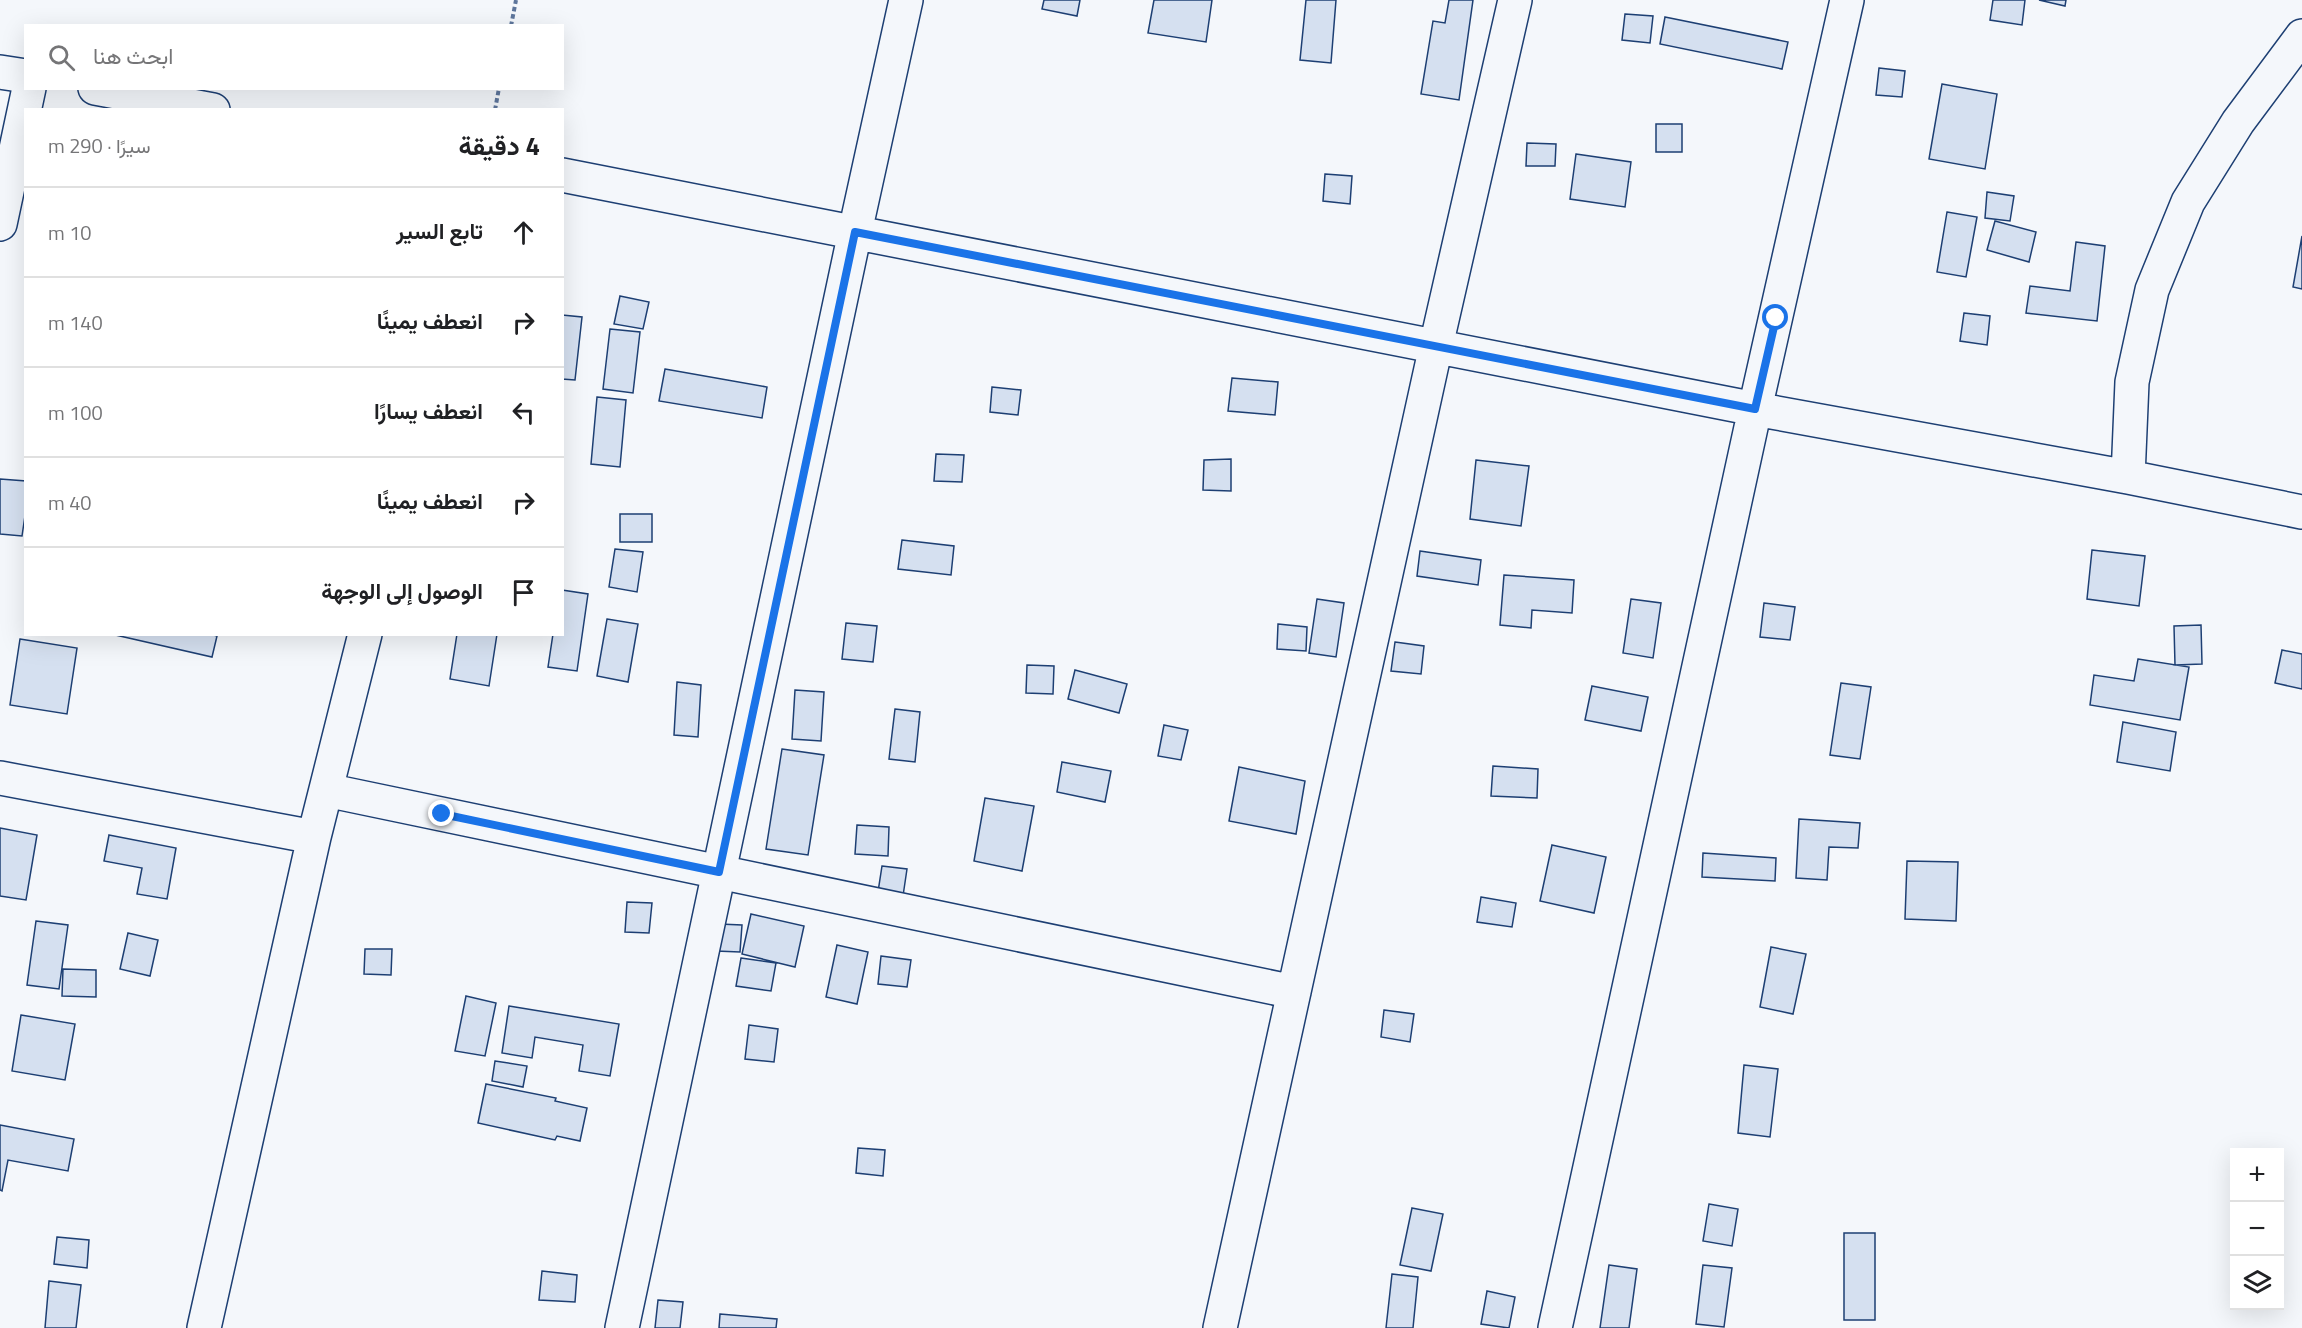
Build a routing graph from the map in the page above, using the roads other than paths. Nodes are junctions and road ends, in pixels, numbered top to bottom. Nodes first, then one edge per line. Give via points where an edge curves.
1 (906, 0) edge
2 (1515, 0) edge
3 (1847, 0) edge
4 (2302, 36) edge
5 (0, 72) edge
6 (24, 76) edge
7 (29, 90) edge
8 (106, 90) edge
9 (25, 108) edge
10 (202, 108) edge
11 (24, 111) edge
12 (564, 175) edge
13 (0, 224) edge
14 (855, 232) junction
15 (1436, 346) junction
16 (1755, 409) junction
17 (2128, 477) junction
18 (2302, 512) edge
19 (364, 636) edge
20 (0, 778) edge
21 (326, 790) junction
22 (314, 837) junction
23 (719, 872) junction
24 (1294, 992) junction
25 (204, 1328) edge
26 (622, 1328) edge
27 (1220, 1328) edge
28 (1555, 1328) edge

1 - 14 street
2 - 15 street
3 - 16 street
4 - 17 street via 2238,122 2188,202 2152,290 2132,382
5 - 6 street
7 - 9 street
8 - 10 street
11 - 13 street
12 - 14 street
14 - 15 street
14 - 23 street
15 - 16 street
15 - 24 street
16 - 17 street
16 - 28 street
17 - 18 street
19 - 21 street
20 - 22 street
21 - 22 street
21 - 23 street
22 - 25 street
23 - 24 street
23 - 26 street
24 - 27 street

